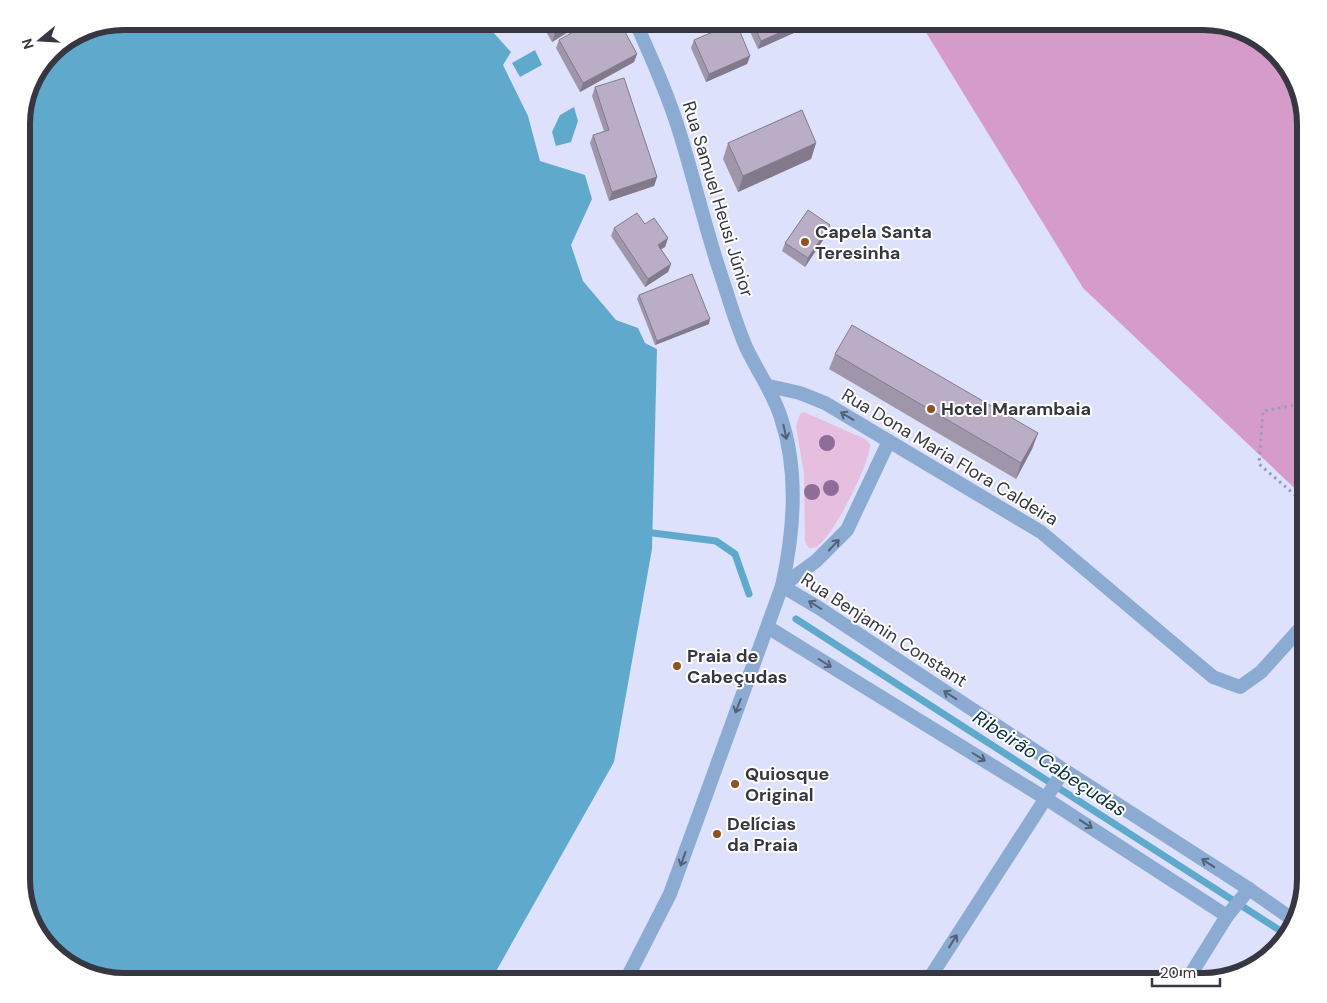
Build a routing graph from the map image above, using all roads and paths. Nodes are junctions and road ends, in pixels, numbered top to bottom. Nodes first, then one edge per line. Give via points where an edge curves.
1 (639, 30) edge
2 (769, 386) junction
3 (1297, 405) edge
4 (889, 441) junction
5 (1297, 499) edge
6 (782, 586) junction
7 (769, 628) junction
8 (1297, 632) edge
9 (1061, 775) junction
10 (1047, 794) junction
11 (1249, 889) junction
12 (1227, 916) junction
13 (1289, 917) edge
14 (630, 973) edge
15 (934, 973) edge
16 (1192, 973) edge

1 - 2 street, Rua Samuel Heusi Júnior via 681,136 713,250 747,347
4 -> 2 street, Rua Dona Maria Flora Caldeira via 825,404 800,393
2 -> 6 street, Rua Samuel Heusi Júnior via 782,419 790,460 793,524
3 - 5 path via 1263,411 1259,464
6 -> 4 street via 816,561 847,530
4 - 8 street, Rua Dona Maria Flora Caldeira via 1041,532 1213,677 1240,687 1261,672
6 - 7 street, Rua Samuel Heusi Júnior
9 -> 6 street, Rua Benjamin Constant
7 -> 10 street
7 -> 14 street, Rua Samuel Heusi Júnior via 670,894
9 - 10 street
11 -> 9 street, Rua Benjamin Constant
10 -> 12 street
15 -> 10 street
11 - 12 street
11 - 13 street, Rua Benjamin Constant
12 - 16 street

